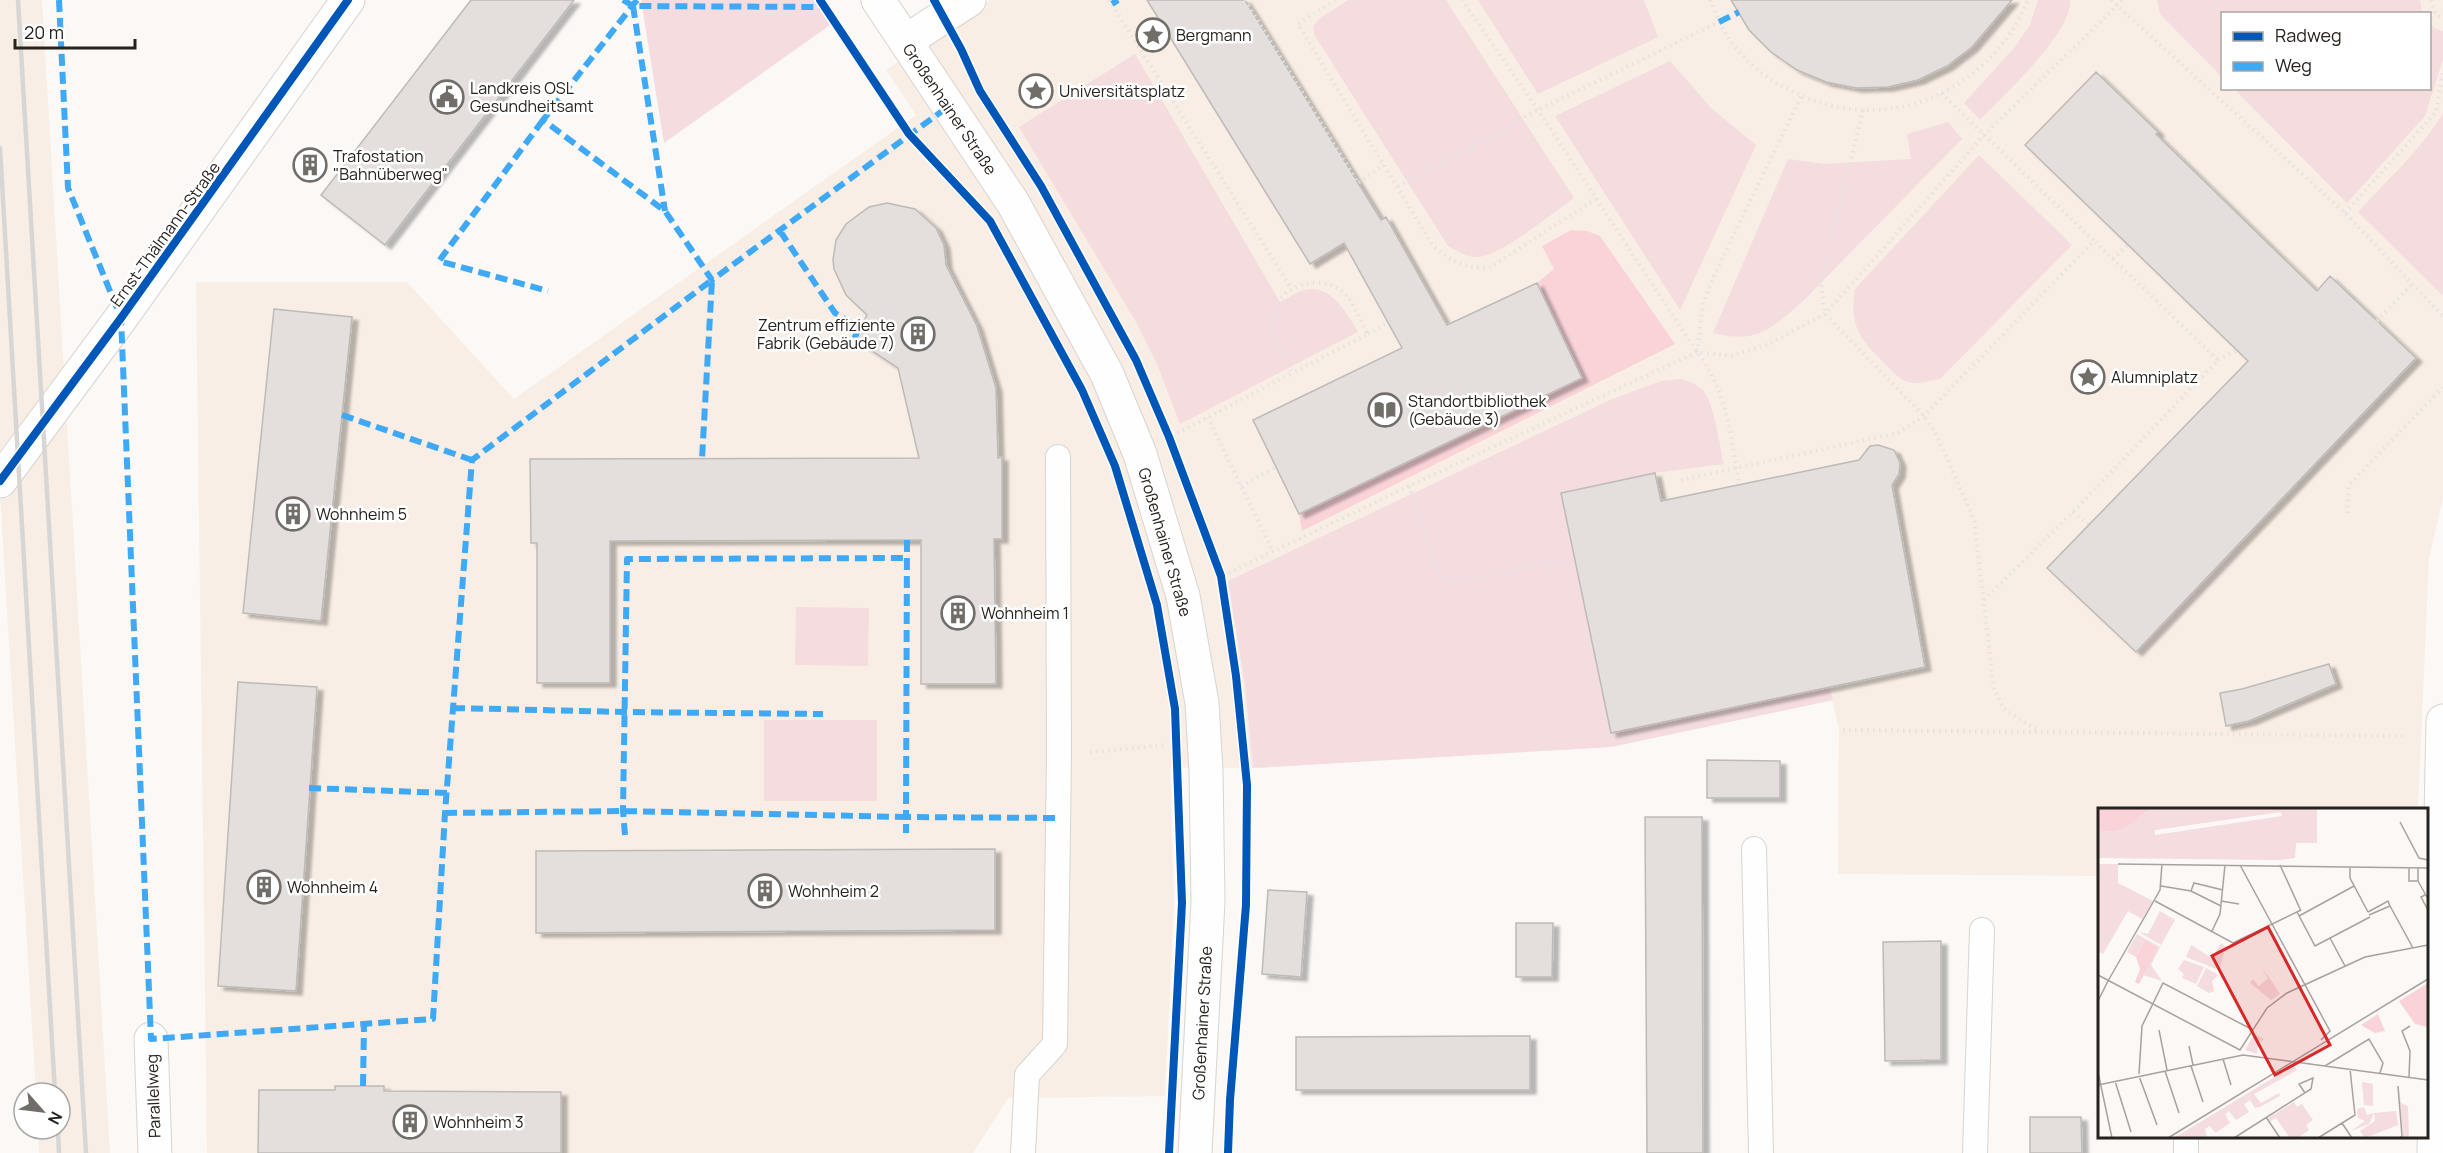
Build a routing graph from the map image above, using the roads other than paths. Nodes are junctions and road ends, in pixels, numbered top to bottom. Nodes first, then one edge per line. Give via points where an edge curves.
1 (348, 0) edge
2 (878, 0) edge
3 (969, 0) edge
4 (906, 41) junction
5 (1058, 457) dead end
6 (0, 481) edge
7 (2443, 721) edge
8 (2442, 737) edge
9 (1754, 849) dead end
10 (1982, 930) dead end
11 (151, 1039) dead end
12 (155, 1153) edge
13 (1023, 1153) edge
14 (1195, 1153) edge
15 (1761, 1153) edge
16 (1975, 1153) edge
17 (2434, 1153) edge

1 - 6 main road, Ernst-Thälmann-Straße
2 - 4 main road, Großenhainer Straße
3 - 4 main road
4 - 14 main road, Großenhainer Straße via 1012,203 1107,374 1140,454 1183,596 1202,703 1207,842 1208,902
5 - 13 lane via 1055,1044 1027,1075
7 - 8 main road
8 - 17 main road
9 - 15 lane
10 - 16 lane
11 - 12 main road, Parallelweg

